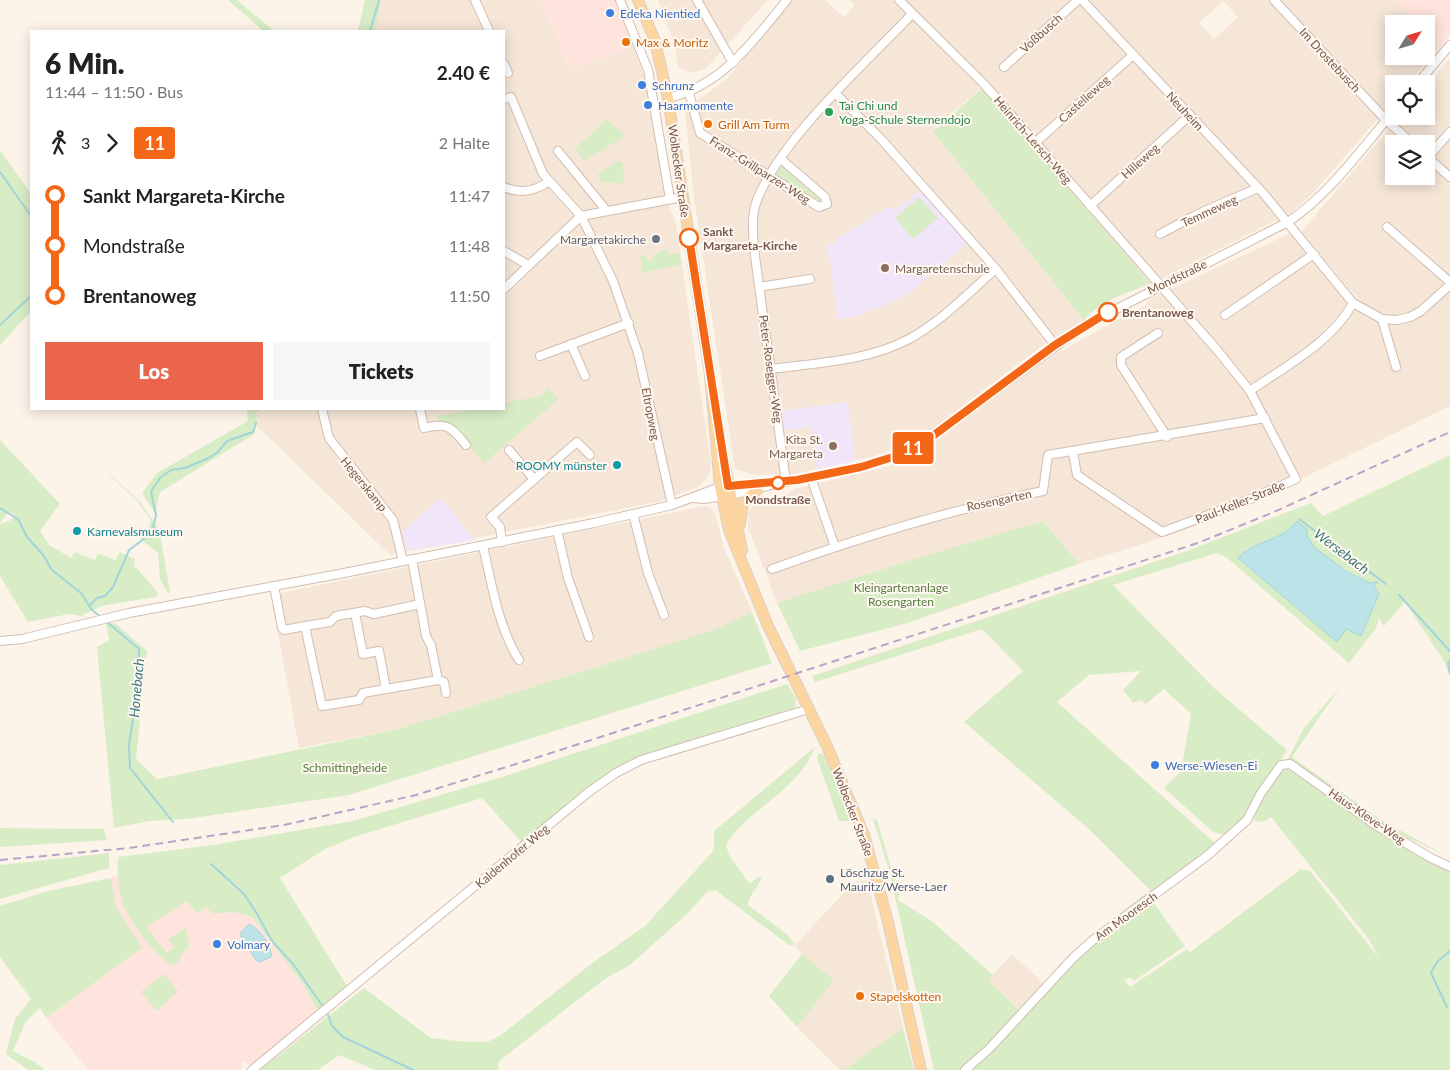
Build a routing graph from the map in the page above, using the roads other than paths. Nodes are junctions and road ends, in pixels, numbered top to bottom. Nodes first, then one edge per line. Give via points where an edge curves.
1 (475, 0) edge
2 (620, 0) edge
3 (638, 0) edge
4 (698, 0) edge
5 (787, 0) edge
6 (899, 0) edge
7 (1078, 0) edge
8 (1082, 0) edge
9 (1274, 0) edge
10 (912, 14) junction
11 (489, 30) edge
12 (1450, 45) edge
13 (1133, 55) junction
14 (733, 63) junction
15 (505, 66) edge
16 (1004, 67) dead end
17 (508, 73) dead end
18 (1425, 75) edge
19 (690, 93) junction
20 (836, 94) junction
21 (668, 98) junction
22 (505, 99) edge
23 (1189, 116) junction
24 (1385, 119) edge
25 (1385, 121) edge
26 (1392, 125) edge
27 (1450, 132) edge
28 (1403, 135) edge
29 (1035, 143) junction
30 (1435, 148) edge
31 (558, 151) dead end
32 (781, 159) junction
33 (1435, 164) edge
34 (770, 175) junction
35 (1450, 177) edge
36 (548, 182) junction
37 (505, 187) edge
38 (1258, 188) junction
39 (683, 197) junction
40 (670, 199) junction
41 (1090, 206) junction
42 (606, 210) junction
43 (581, 216) junction
44 (1288, 222) junction
45 (1386, 227) dead end
46 (1160, 234) dead end
47 (505, 252) edge
48 (1314, 254) junction
49 (528, 265) junction
50 (996, 268) junction
51 (810, 279) dead end
52 (1160, 286) junction
53 (759, 287) junction
54 (1449, 287) edge
55 (505, 288) edge
56 (1353, 303) junction
57 (1224, 315) dead end
58 (1382, 319) junction
59 (629, 323) junction
60 (1158, 333) dead end
61 (570, 344) junction
62 (1055, 345) junction
63 (540, 356) dead end
64 (1396, 367) dead end
65 (771, 370) junction
66 (585, 376) dead end
67 (1250, 391) junction
68 (322, 410) edge
69 (420, 410) edge
70 (1265, 418) junction
71 (1167, 437) junction
72 (466, 444) dead end
73 (510, 450) dead end
74 (1073, 453) junction
75 (590, 455) dead end
76 (534, 478) junction
77 (811, 478) junction
78 (786, 482) junction
79 (775, 484) junction
80 (758, 489) junction
81 (725, 491) junction
82 (672, 505) junction
83 (633, 514) junction
84 (557, 530) junction
85 (741, 541) junction
86 (502, 542) junction
87 (483, 546) junction
88 (835, 547) junction
89 (412, 559) junction
90 (403, 561) junction
91 (744, 568) junction
92 (772, 569) dead end
93 (274, 586) junction
94 (420, 604) junction
95 (356, 614) junction
96 (664, 615) dead end
97 (305, 626) junction
98 (589, 637) dead end
99 (0, 641) edge
100 (519, 660) dead end
101 (438, 680) junction
102 (386, 689) junction
103 (446, 693) dead end
104 (809, 709) junction
105 (1286, 763) joint
106 (1450, 867) edge
107 (252, 1070) edge
108 (921, 1070) edge
109 (965, 1070) edge

1 - 11 street
2 - 40 street, Wolbecker Straße via 648,70
3 - 21 main road, Wolbecker Straße via 655,41
4 - 14 street
5 - 14 street
6 - 10 street, Heinrich-Lersch-Weg
7 - 16 street, Voßbusch
8 - 13 street, Neuheim
9 - 24 street, Im Drostebusch
10 - 20 street, Peter-Rosegger-Weg
10 - 29 street, Heinrich-Lersch-Weg via 983,83
12 - 18 street
13 - 23 street, Neuheim
13 - 29 street, Castelleweg
14 - 19 street
15 - 17 street
19 - 21 street
19 - 34 street, Franz-Grillparzer-Weg via 700,133
20 - 32 street, Peter-Rosegger-Weg
20 - 50 street via 881,139
21 - 39 main road, Wolbecker Straße
22 - 36 street, Eltropweg via 511,97
23 - 38 street, Neuheim
23 - 41 street, Hilleweg
25 - 44 street, Mondstraße via 1319,198
26 - 28 street, Im Drostebusch
27 - 30 street
29 - 41 street, Heinrich-Lersch-Weg
31 - 42 street
32 - 34 street, Peter-Rosegger-Weg
32 - 34 street, Franz-Grillparzer-Weg via 825,198 827,204 820,207
33 - 35 street
34 - 53 street, Peter-Rosegger-Weg via 757,200 752,224
36 - 37 street via 528,191
36 - 43 street, Eltropweg
38 - 44 street, Neuheim
38 - 46 street, Temmeweg
39 - 40 street
39 - 81 main road, Wolbecker Straße
40 - 42 street
41 - 52 street, Heinrich-Lersch-Weg
42 - 43 street
43 - 49 street
43 - 59 street, Eltropweg via 613,280
44 - 48 street, Neuheim
44 - 52 street, Mondstraße
45 - 54 street
47 - 49 street
48 - 56 street, Neuheim
48 - 57 street
49 - 55 street
50 - 62 street
50 - 65 street via 911,339 856,357
51 - 53 street
52 - 62 street, Mondstraße via 1110,311
52 - 67 street, Paul-Keller-Straße
53 - 65 street, Peter-Rosegger-Weg
54 - 58 street via 1410,317
56 - 58 street
56 - 67 street via 1347,315 1324,338
58 - 64 street
59 - 61 street
59 - 82 street, Eltropweg
60 - 71 street via 1121,357 1121,365
61 - 63 street
61 - 66 street
62 - 77 street, Mondstraße via 922,444 878,462
65 - 78 street, Peter-Rosegger-Weg
67 - 70 street, Paul-Keller-Straße
68 - 90 street, Hegerskamp via 329,438 393,520
69 - 72 street via 425,432 444,424
70 - 71 street, Rosengarten
70 - 74 street, Paul-Keller-Straße via 1296,479 1162,532 1077,475
71 - 74 street, Rosengarten
73 - 76 street
74 - 88 street, Rosengarten via 1048,455 1043,491 979,504
75 - 76 street via 577,442
76 - 86 street via 491,517 500,527
77 - 78 street, Mondstraße
77 - 88 street
78 - 79 street, Mondstraße
79 - 80 street, Mondstraße
79 - 81 street, Mondstraße via 755,483
80 - 81 street, Mondstraße
80 - 85 main road via 742,506
81 - 82 street via 705,491
81 - 85 main road, Wolbecker Straße
81 - 91 main road, Wolbecker Straße via 729,530
82 - 83 street
83 - 84 street
83 - 96 street via 648,573
84 - 86 street
84 - 98 street via 568,578
85 - 91 main road, Wolbecker Straße
86 - 87 street
87 - 89 street
87 - 100 street via 505,633
88 - 92 street, Rosengarten
89 - 90 street
89 - 94 street
90 - 93 street
91 - 104 main road, Wolbecker Straße
93 - 97 street via 282,628
93 - 99 street
94 - 95 street via 374,614 366,611
94 - 101 street
95 - 97 street via 336,616 330,622
95 - 102 street via 363,654 380,651
97 - 102 street via 322,706 359,700 363,693
101 - 102 street
101 - 103 street via 444,682
104 - 107 street, Kaldenhofer Weg via 641,760 616,773
104 - 108 main road, Wolbecker Straße via 864,835 887,918
105 - 106 street, Haus-Kleve-Weg via 1377,826
105 - 109 street, Am Mooresch via 1273,774 1247,820 1208,856 1086,946

